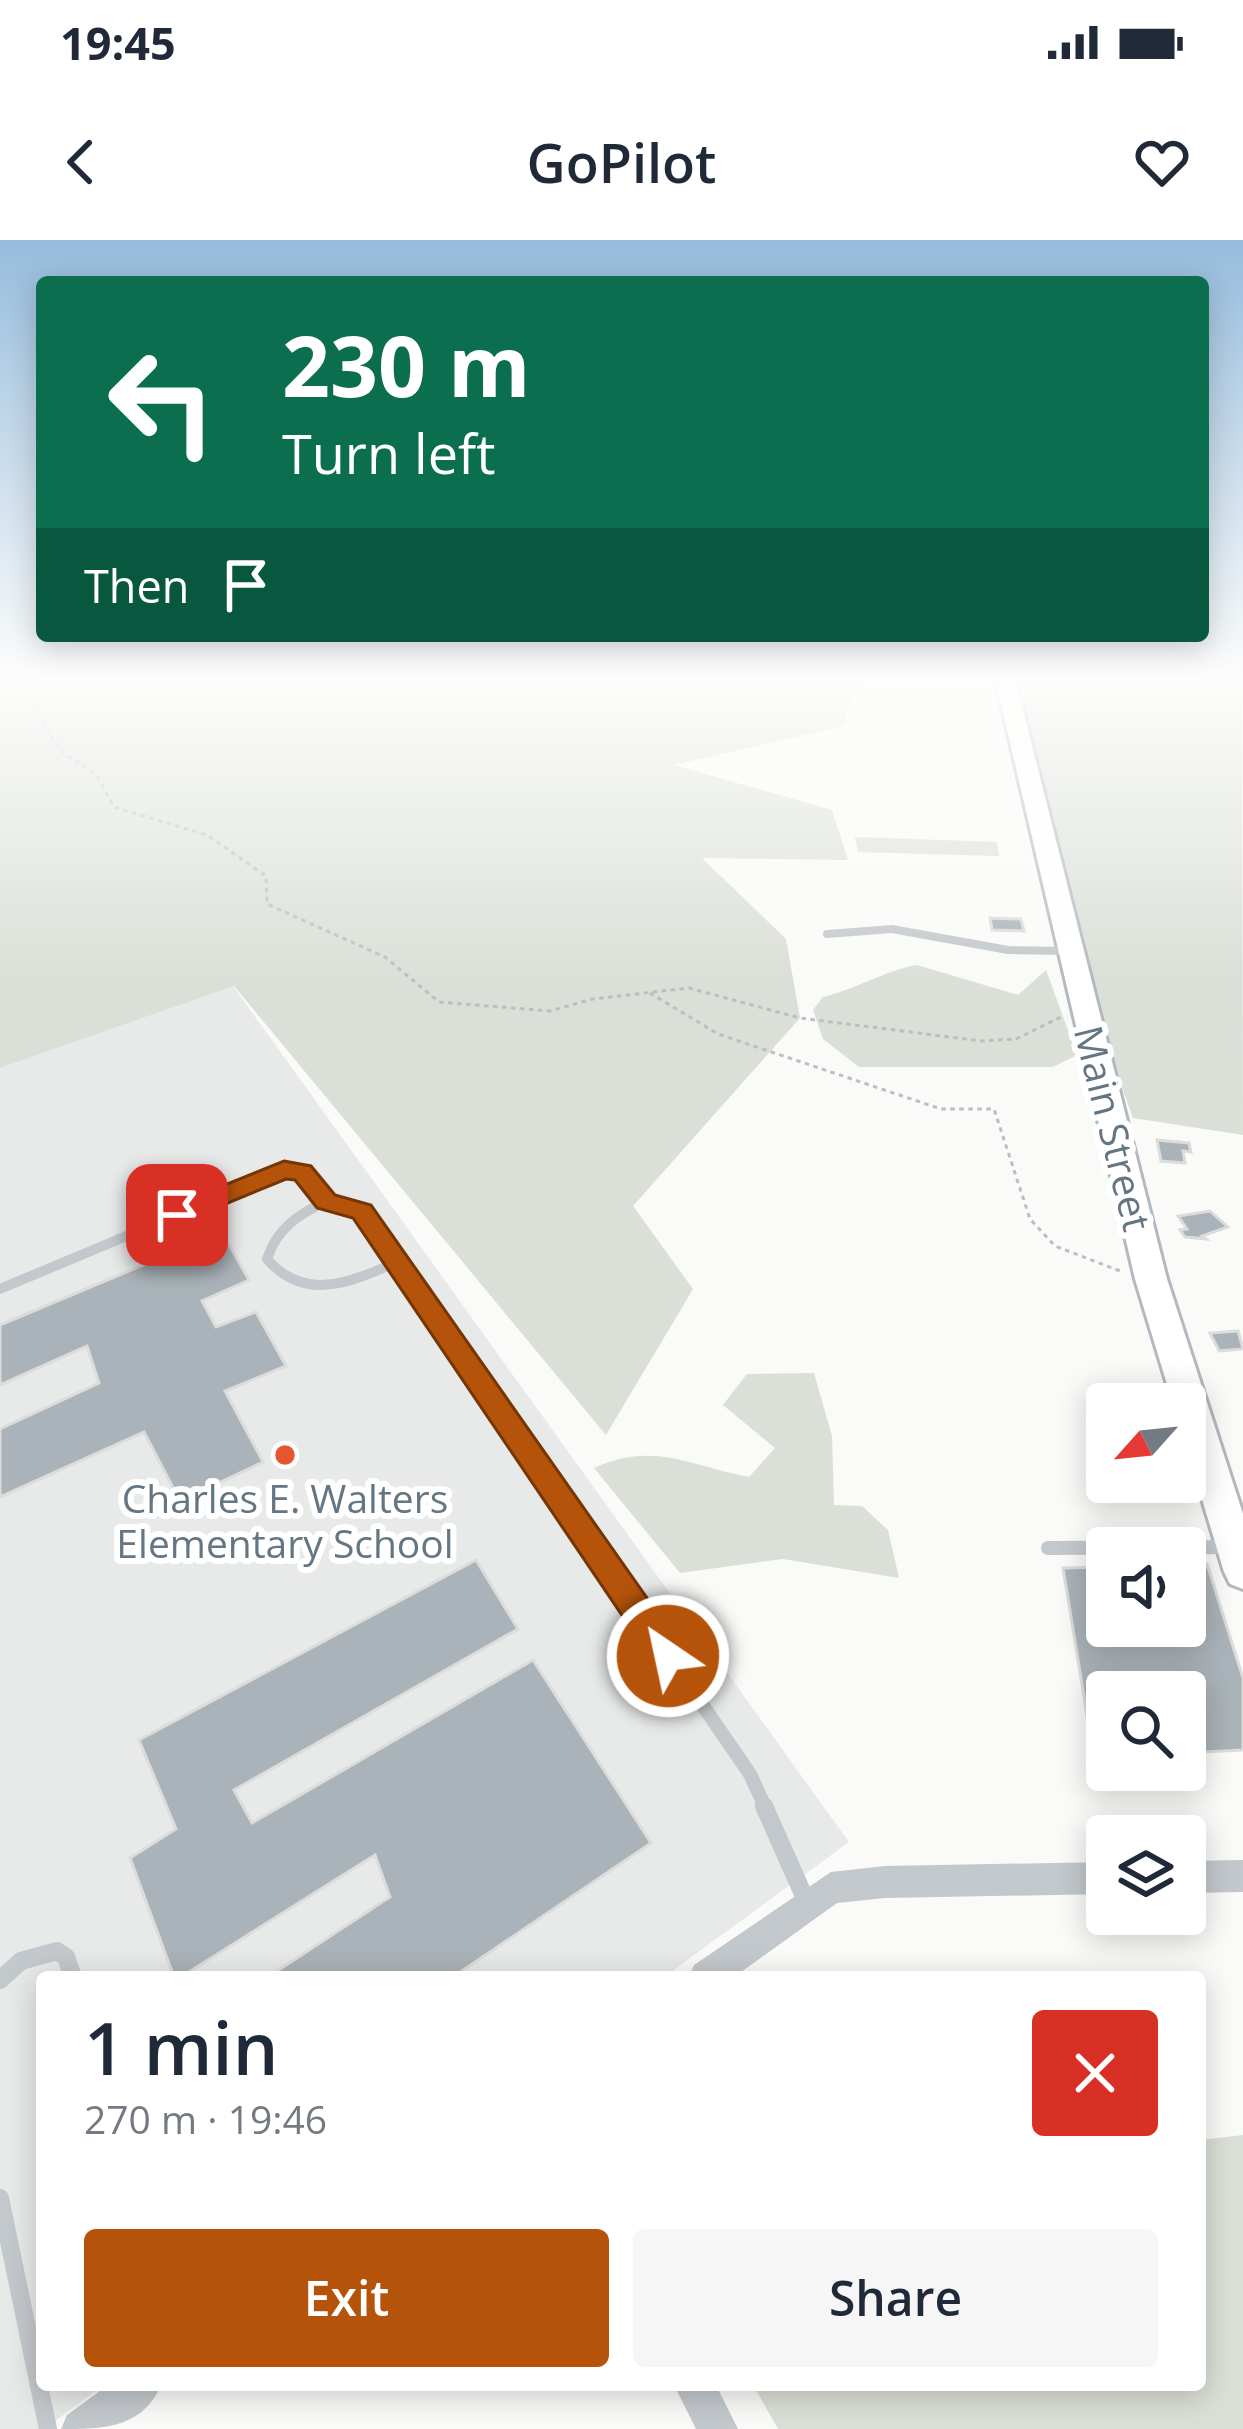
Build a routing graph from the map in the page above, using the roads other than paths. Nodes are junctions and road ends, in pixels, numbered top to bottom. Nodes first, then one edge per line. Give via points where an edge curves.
1 (1030, 780) edge
2 (827, 934) dead end
3 (1072, 951) junction
4 (326, 1202) junction
5 (397, 1262) junction
6 (0, 1289) edge
7 (1048, 1548) dead end
8 (1239, 1559) edge
9 (1243, 1876) edge
10 (1206, 1877) edge
11 (1086, 1878) edge
12 (807, 1904) junction
13 (71, 1971) edge
14 (714, 1971) edge
15 (0, 1981) edge
16 (0, 2198) edge
17 (36, 2371) edge
18 (40, 2391) edge
19 (133, 2391) edge
20 (697, 2391) edge
21 (48, 2429) edge
22 (81, 2429) edge
23 (718, 2429) edge

1 - 3 main road, Main Street
2 - 3 lane via 892,929 1008,950
3 - 8 main road, Main Street via 1150,1279
4 - 5 lane via 362,1211
4 - 5 lane via 272,1240 267,1258 278,1276 295,1286 329,1287
4 - 6 lane via 302,1172 284,1170
5 - 12 lane via 749,1774
7 - 8 lane
9 - 10 street
11 - 12 street via 885,1882 831,1888
12 - 14 street
13 - 15 lane via 57,1951 21,1961
16 - 17 lane
18 - 21 lane
19 - 22 street
20 - 23 street

